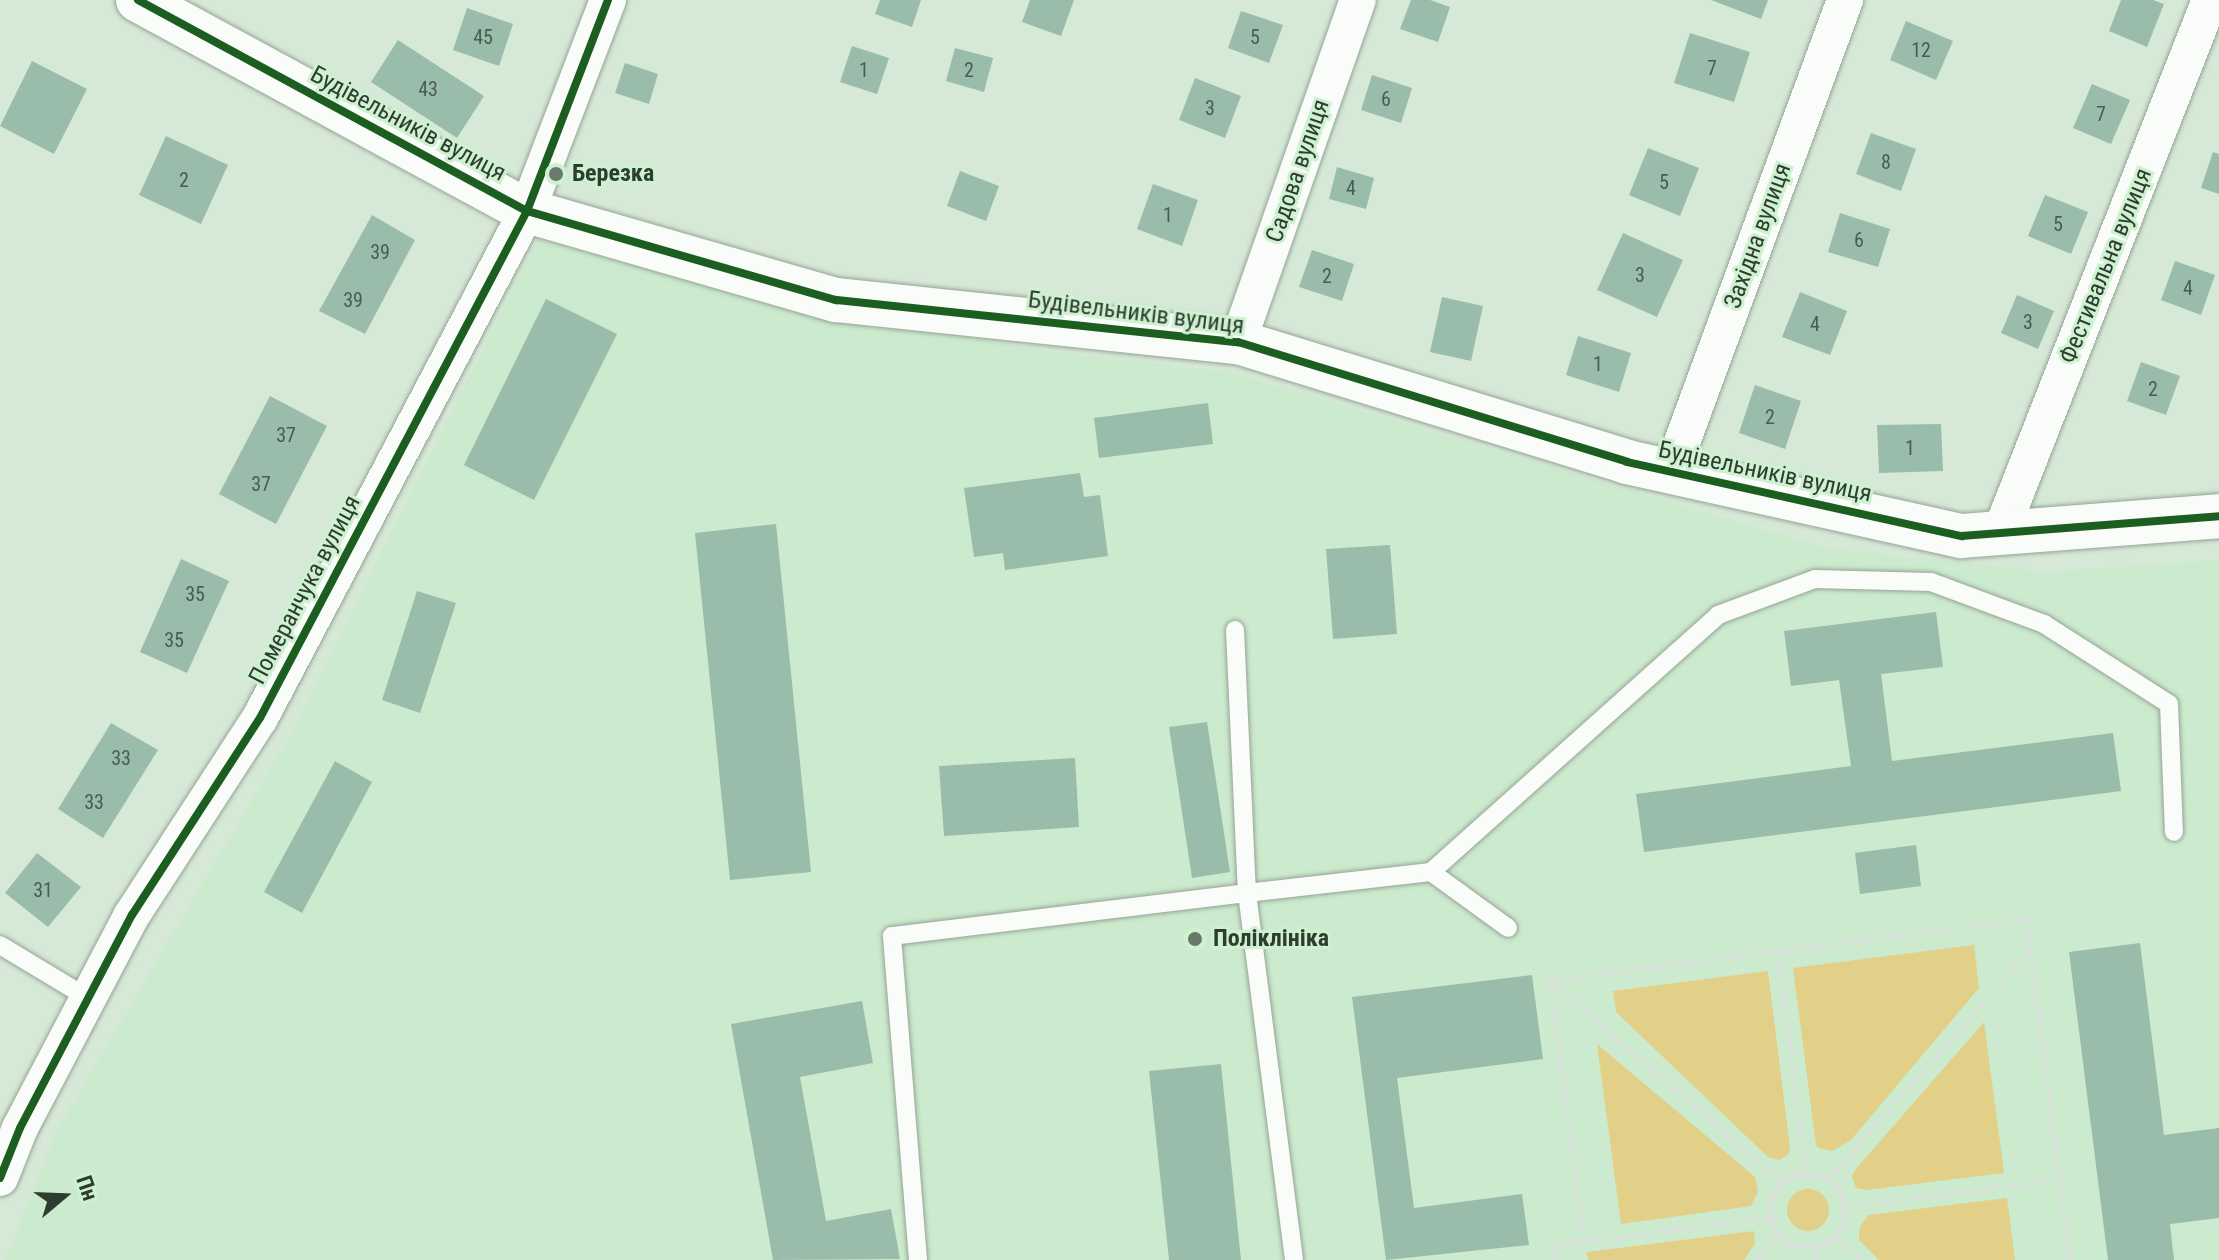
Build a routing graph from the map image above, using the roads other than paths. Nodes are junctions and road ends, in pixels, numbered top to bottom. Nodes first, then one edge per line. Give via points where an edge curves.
1 (138, 0) edge
2 (608, 0) edge
3 (1358, 0) edge
4 (1845, 0) edge
5 (2210, 0) edge
6 (527, 211) junction
7 (1238, 342) junction
8 (1671, 472) junction
9 (2219, 516) edge
10 (2001, 531) junction
11 (1235, 630) dead end
12 (2174, 832) dead end
13 (1431, 872) junction
14 (1247, 893) junction
15 (1508, 928) dead end
16 (0, 945) edge
17 (88, 998) junction
18 (0, 1178) edge
19 (918, 1260) edge
20 (1294, 1260) edge

1 - 6 street, Будівельників вулиця
2 - 6 street, Померанчука вулиця
3 - 7 street, Садова вулиця
4 - 8 street, Західна вулиця
5 - 10 street, Фестивальна вулиця
6 - 7 street, Будівельників вулиця via 836,300
6 - 17 street, Померанчука вулиця via 260,718 132,915
7 - 8 street, Будівельників вулиця
8 - 10 street, Будівельників вулиця via 1962,536
9 - 10 street, Будівельників вулиця
11 - 14 lane
12 - 13 lane via 2169,704 2044,624 1931,582 1815,579 1718,615
13 - 14 lane
13 - 15 lane
14 - 19 lane via 892,936
14 - 20 lane
16 - 17 lane
17 - 18 street, Померанчука вулиця

